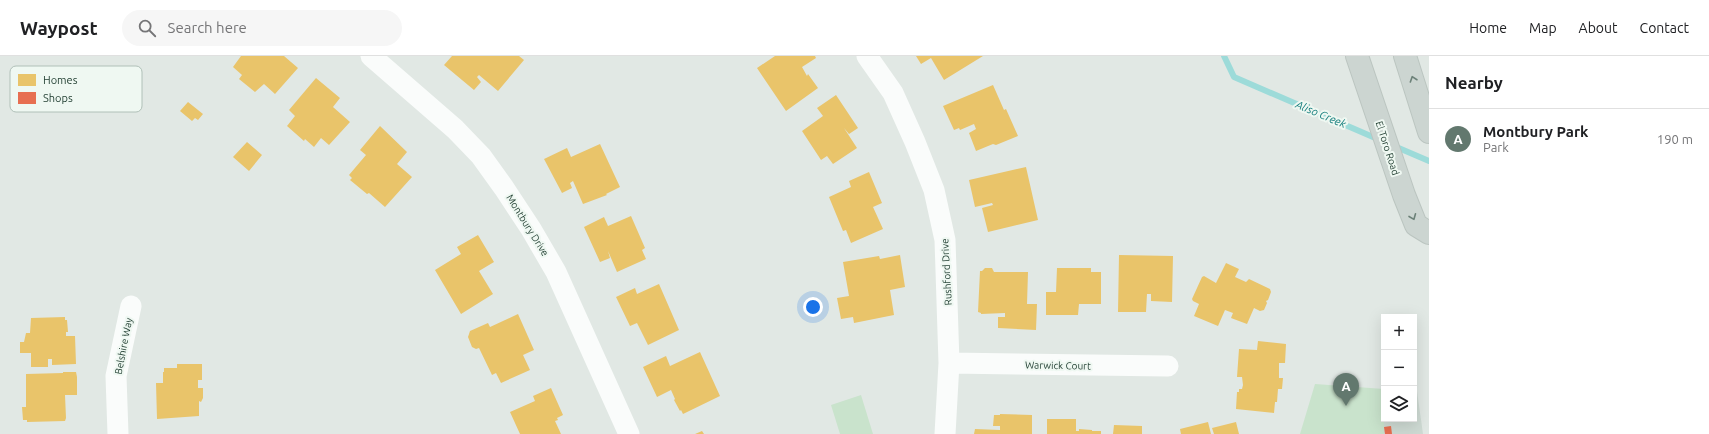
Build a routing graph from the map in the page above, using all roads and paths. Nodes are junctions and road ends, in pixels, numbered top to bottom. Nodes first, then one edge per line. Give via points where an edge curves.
1 (371, 56) edge
2 (867, 56) edge
3 (1357, 56) edge
4 (1405, 56) edge
5 (1429, 132) edge
6 (1429, 233) edge
7 (131, 306) dead end
8 (948, 363) junction
9 (1168, 366) dead end
10 (118, 434) edge
11 (629, 434) edge
12 (946, 434) edge

1 - 11 street, Montbury Drive via 455,129 481,156 504,188 556,272
2 - 8 street, Rushford Drive via 893,93 934,190 945,240
3 -> 6 main road, El Toro Road via 1416,225
5 -> 4 main road
7 - 10 street, Belshire Way via 116,376
8 - 9 street, Warwick Court
8 - 12 street, Rushford Drive

